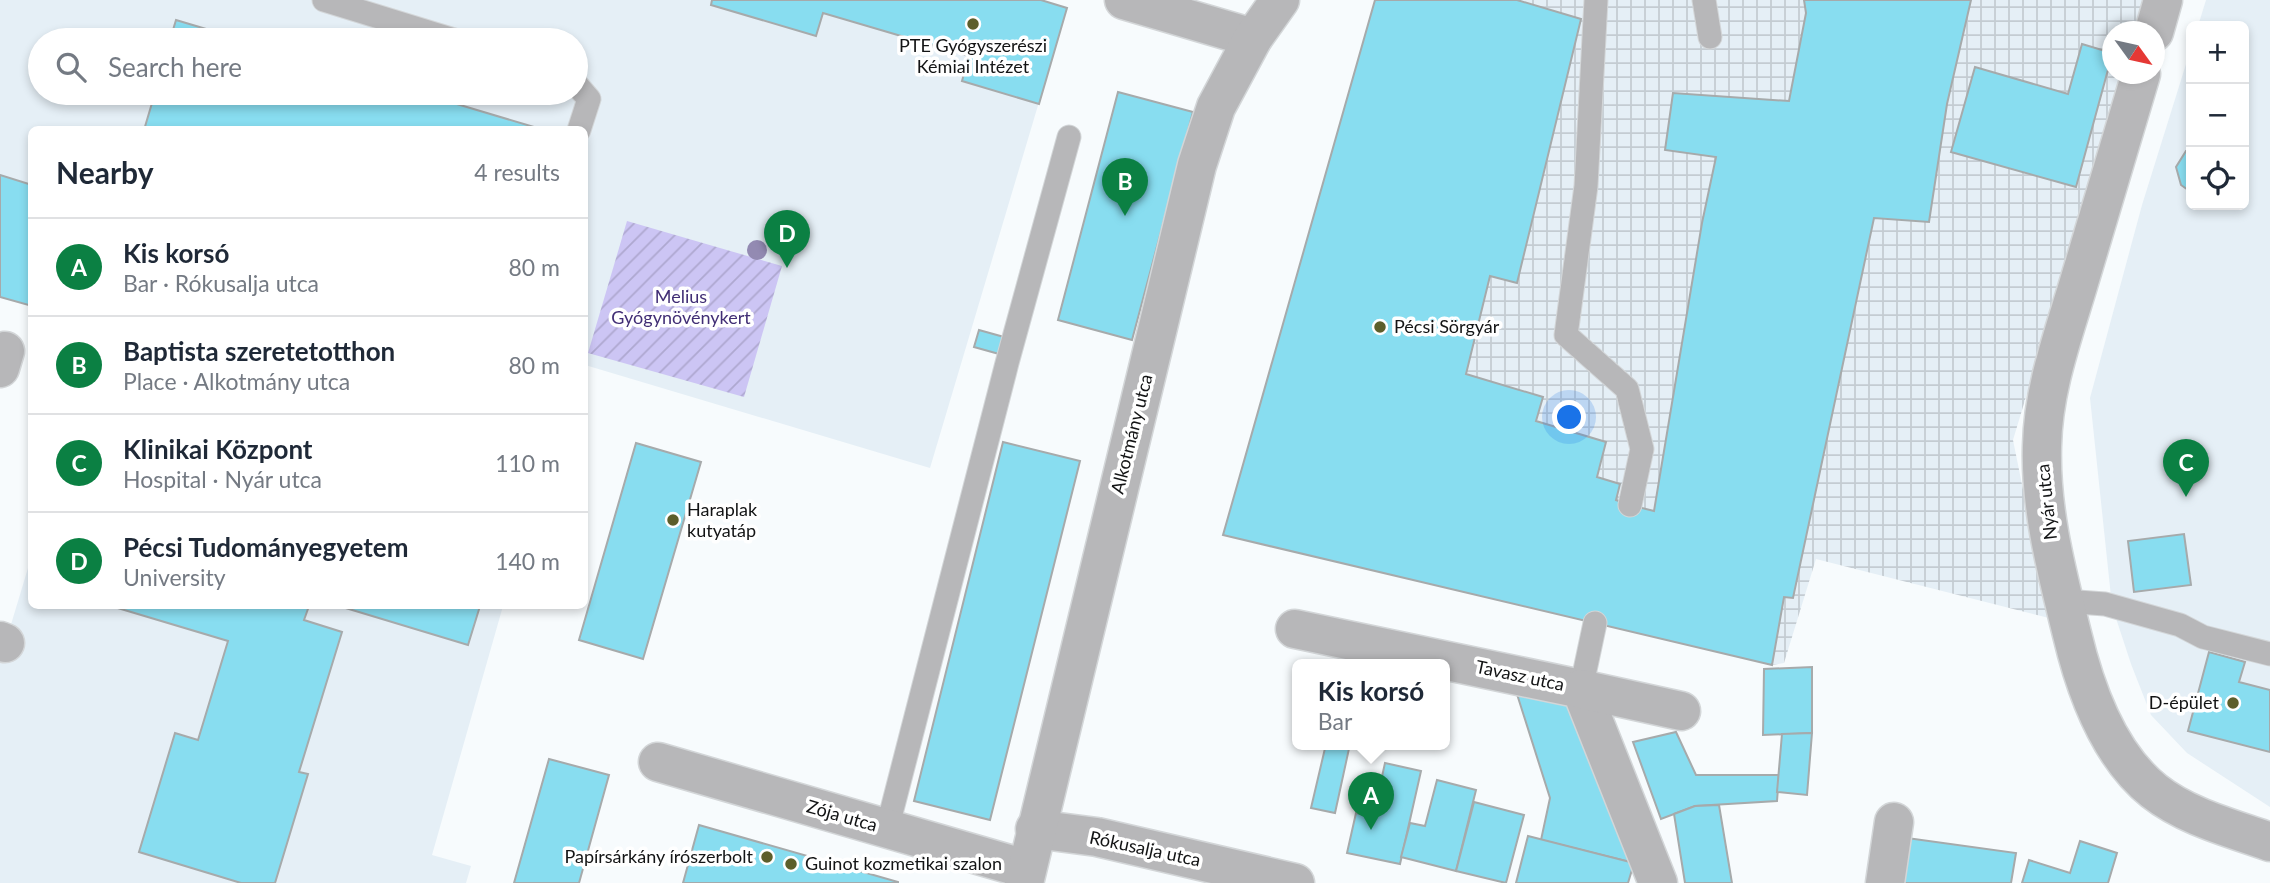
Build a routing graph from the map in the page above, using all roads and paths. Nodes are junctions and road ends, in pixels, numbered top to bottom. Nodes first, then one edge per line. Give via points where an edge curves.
1 (324, 0) edge
2 (1124, 0) edge
3 (1280, 0) edge
4 (1596, 0) edge
5 (1704, 0) edge
6 (2163, 0) edge
7 (2157, 21) edge
8 (415, 28) edge
9 (1710, 37) dead end
10 (1253, 38) junction
11 (2138, 84) edge
12 (587, 105) edge
13 (580, 126) edge
14 (1069, 137) dead end
15 (1630, 505) dead end
16 (2064, 601) junction
17 (1595, 623) dead end
18 (1295, 628) dead end
19 (2270, 654) edge
20 (1440, 659) edge
21 (1450, 661) edge
22 (1581, 689) junction
23 (1681, 711) dead end
24 (658, 762) dead end
25 (1894, 822) dead end
26 (887, 829) junction
27 (1035, 829) junction
28 (2270, 842) edge
29 (1025, 876) edge
30 (1288, 882) edge
31 (1658, 883) edge
32 (1885, 883) edge

1 - 8 lane
2 - 10 street
3 - 10 street, Alkotmány utca
4 - 15 lane via 1586,186 1566,335 1627,389 1642,449
5 - 9 lane
6 - 7 street
10 - 27 street, Alkotmány utca via 1216,107 1197,165
11 - 16 street, Nyár utca via 2049,382 2042,446 2047,526
12 - 13 lane
14 - 26 lane
16 - 19 lane via 2105,604
16 - 28 street, Nyár utca via 2090,696 2139,777 2194,814
17 - 22 lane
18 - 20 street, Tavasz utca
21 - 22 street, Tavasz utca
22 - 23 street, Tavasz utca
22 - 31 street, Tavasz utca
24 - 26 street, Zója utca
25 - 32 street
26 - 29 street, Zója utca
27 - 29 street, Alkotmány utca
27 - 30 street, Rókusalja utca via 1097,837

